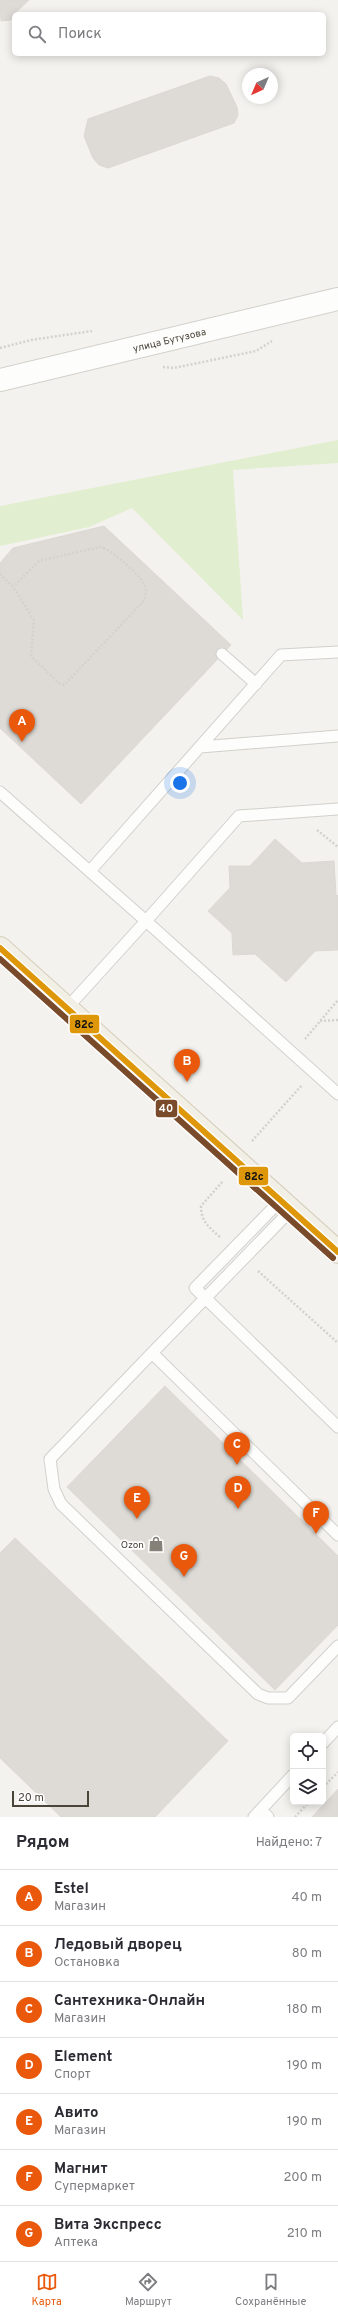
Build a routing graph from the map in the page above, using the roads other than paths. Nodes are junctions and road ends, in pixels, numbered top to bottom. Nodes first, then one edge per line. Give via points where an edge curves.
1 (338, 299) edge
2 (0, 380) edge
3 (338, 652) edge
4 (222, 654) dead end
5 (256, 684) junction
6 (338, 736) edge
7 (200, 747) junction
8 (0, 792) edge
9 (338, 809) edge
10 (90, 871) junction
11 (146, 921) junction
12 (0, 948) edge
13 (67, 1008) junction
14 (338, 1094) edge
15 (285, 1205) junction
16 (338, 1252) edge
17 (206, 1298) junction
18 (152, 1353) junction
19 (338, 1427) edge
20 (338, 1535) edge
21 (338, 1646) edge
22 (338, 1727) edge
23 (326, 1740) edge
24 (290, 1779) edge
25 (261, 1815) edge

1 - 2 street, улица Бутузова
3 - 5 lane via 281,655
4 - 5 lane
5 - 7 lane
6 - 7 lane
7 - 10 lane
8 - 10 lane
9 - 11 lane via 239,816
10 - 11 lane
11 - 13 lane
11 - 14 lane
12 - 13 main road
13 - 15 main road
15 - 16 main road
15 - 17 lane
17 - 18 lane
17 - 19 lane
18 - 20 lane
18 - 21 lane via 50,1458 54,1489 61,1504 258,1694 268,1698 288,1698
22 - 23 lane
24 - 25 lane

